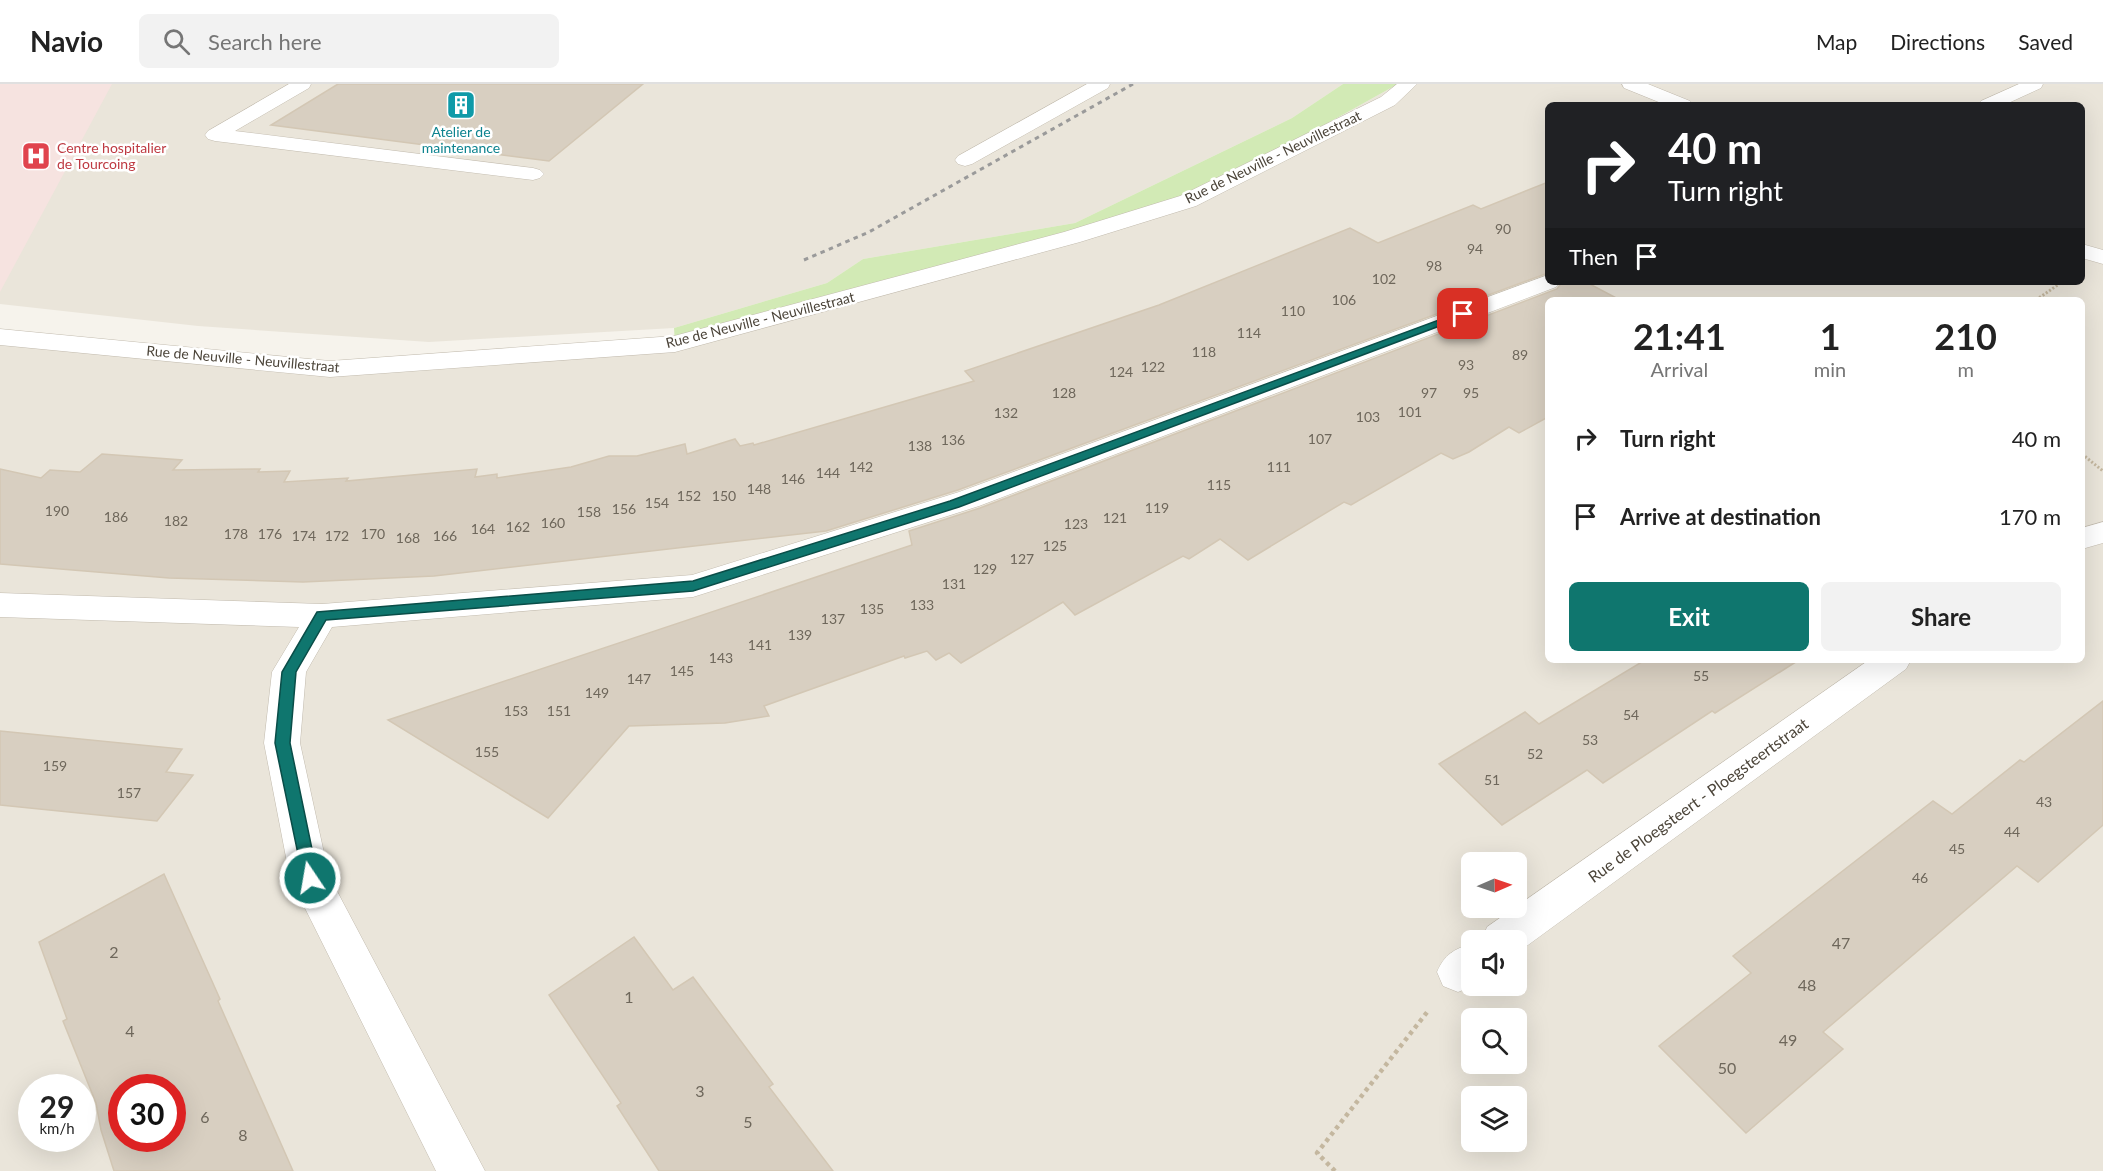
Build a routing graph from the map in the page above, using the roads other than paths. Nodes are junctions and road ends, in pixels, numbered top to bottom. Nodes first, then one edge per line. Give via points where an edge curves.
1 (302, 84) edge
2 (1101, 84) edge
3 (1408, 84) edge
4 (1631, 84) edge
5 (2034, 84) edge
6 (1676, 102) edge
7 (1995, 102) edge
8 (965, 160) dead end
9 (533, 174) dead end
10 (2085, 252) edge
11 (2103, 257) edge
12 (1545, 283) edge
13 (0, 337) edge
14 (2103, 532) edge
15 (2085, 538) edge
16 (0, 605) edge
17 (322, 616) junction
18 (1890, 663) edge
19 (1516, 930) edge
20 (461, 1171) edge

1 - 9 street via 215,135
2 - 8 street
3 - 13 street, Rue de Neuville - Neuvillestraat via 1388,101 1188,201 1072,237 675,344 330,369
4 - 6 street
5 - 7 street
10 - 11 street
12 - 17 street via 959,503 693,586
14 - 15 street
16 - 17 street
17 - 20 street via 289,672 282,743 310,878
18 - 19 street, Rue de Ploegsteert - Ploegsteertstraat

